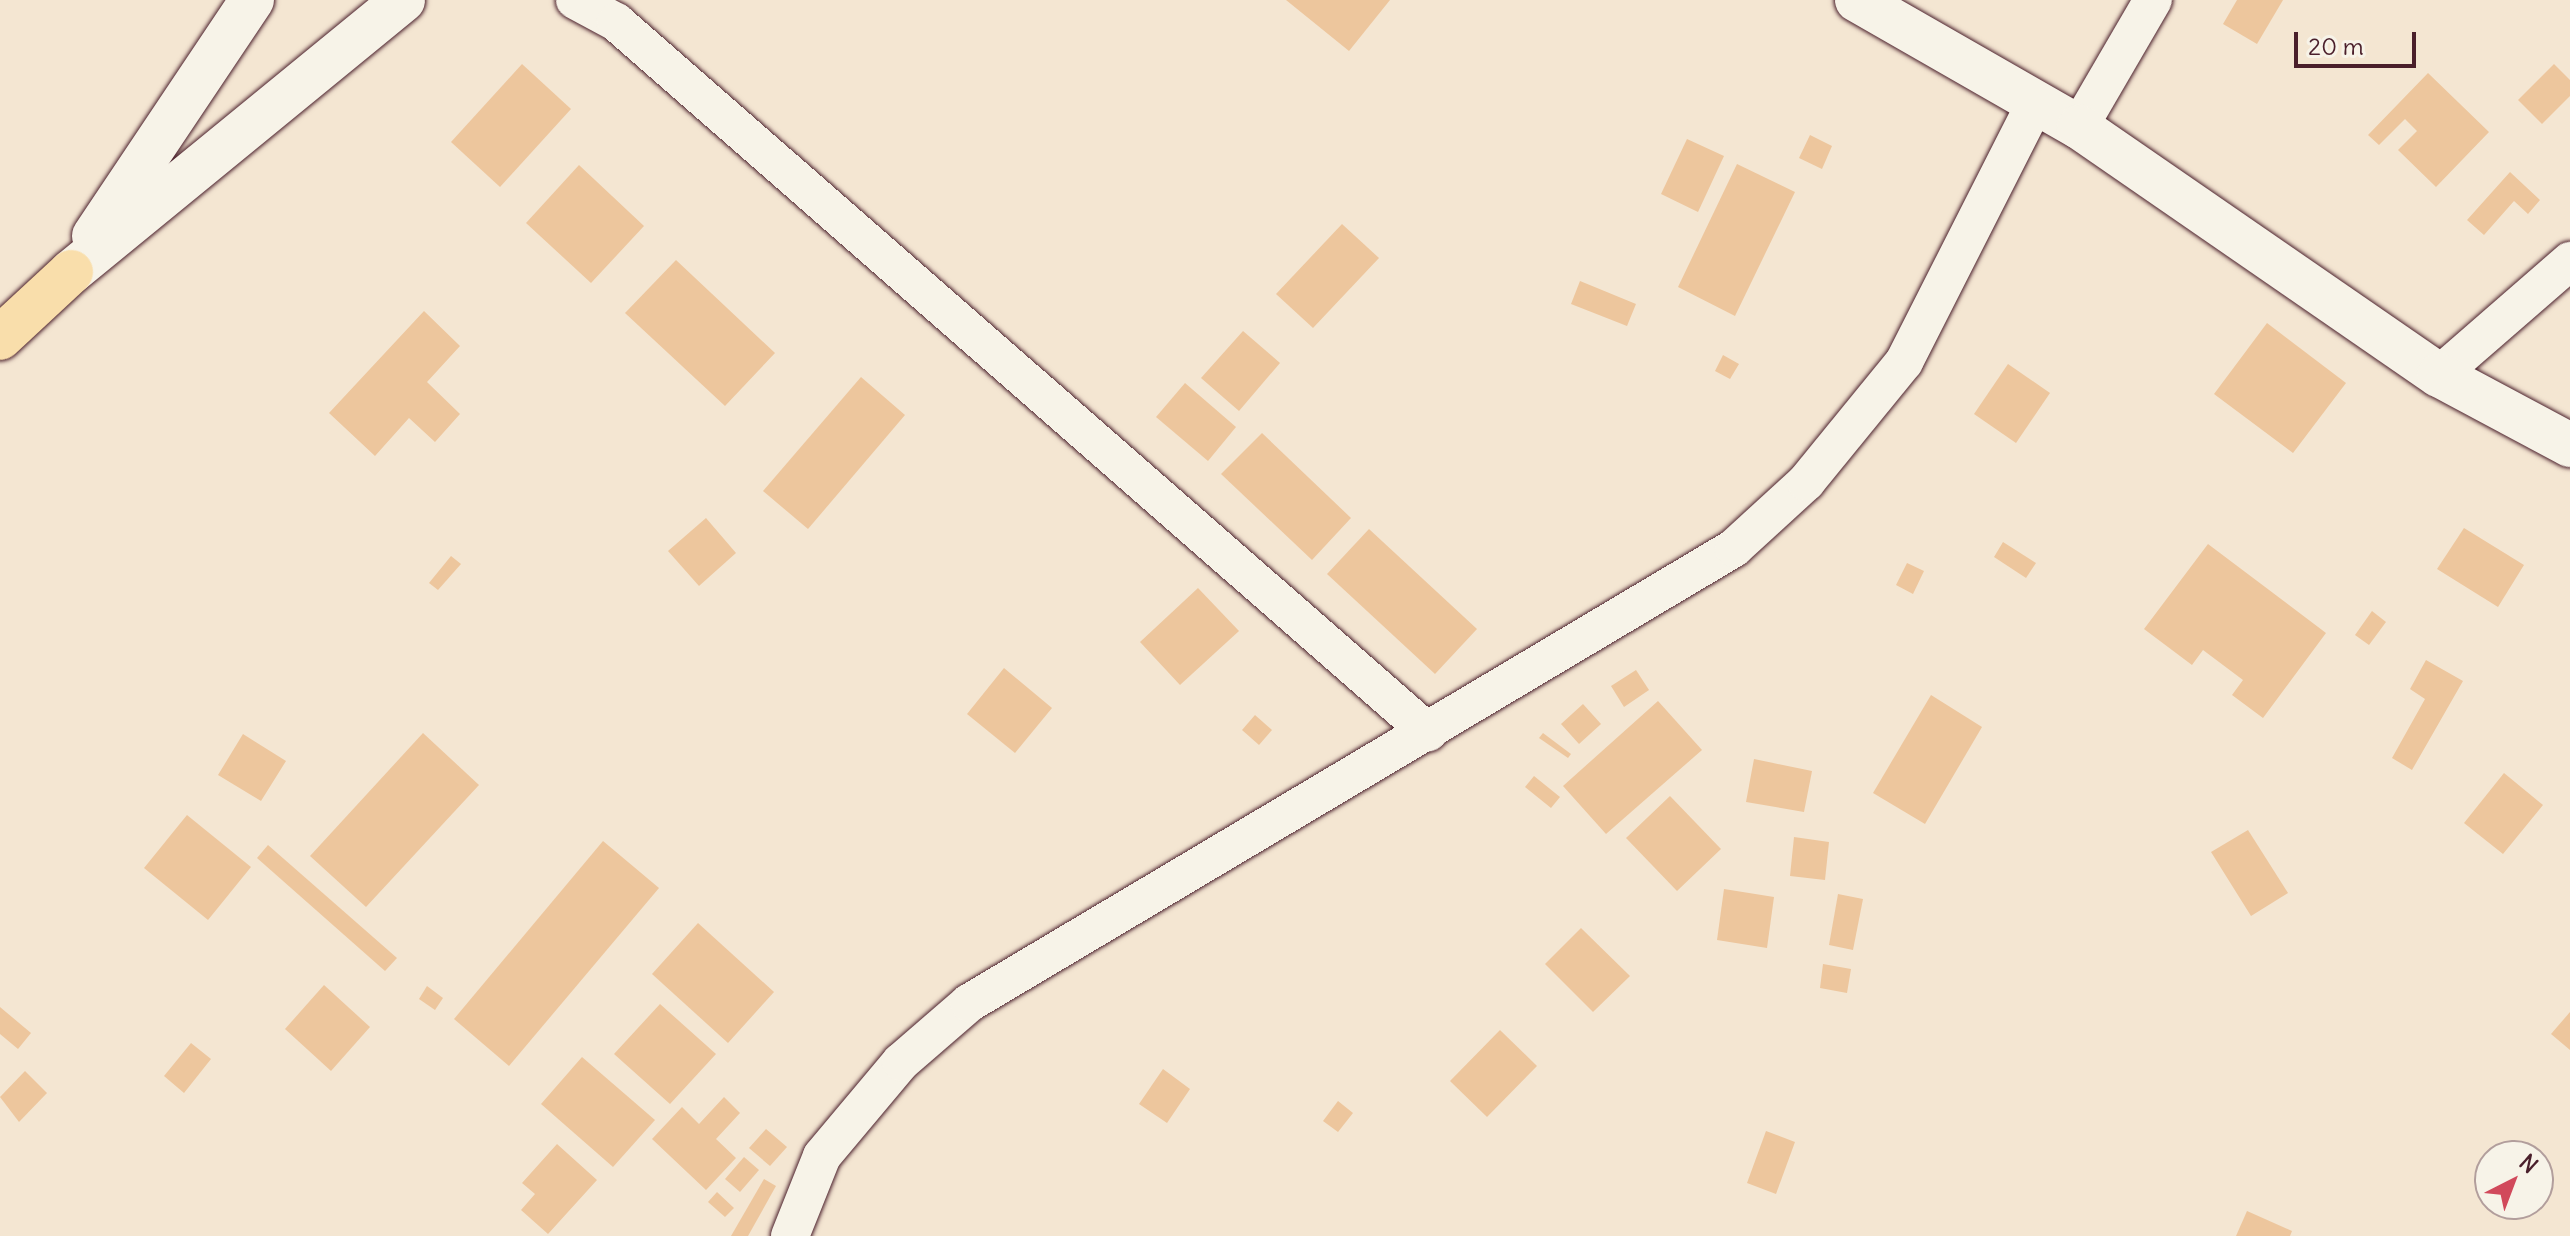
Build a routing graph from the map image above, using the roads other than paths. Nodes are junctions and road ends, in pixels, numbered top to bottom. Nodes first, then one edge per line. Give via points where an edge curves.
1 (252, 0) edge
2 (403, 0) edge
3 (575, 0) edge
4 (1857, 0) edge
5 (2153, 0) edge
6 (2035, 104) junction
7 (2079, 127) junction
8 (2570, 261) edge
9 (71, 272) junction
10 (3, 326) edge
11 (2439, 375) junction
12 (2570, 445) edge
13 (1428, 732) junction
14 (790, 1236) edge

1 - 9 street
2 - 9 street
3 - 13 street via 616,22
4 - 6 street
5 - 7 street
6 - 7 street
6 - 13 street via 1904,362 1806,482 1734,548
7 - 11 street
8 - 11 street
9 - 10 highway
11 - 12 street
13 - 14 street via 969,1003 901,1062 822,1156

